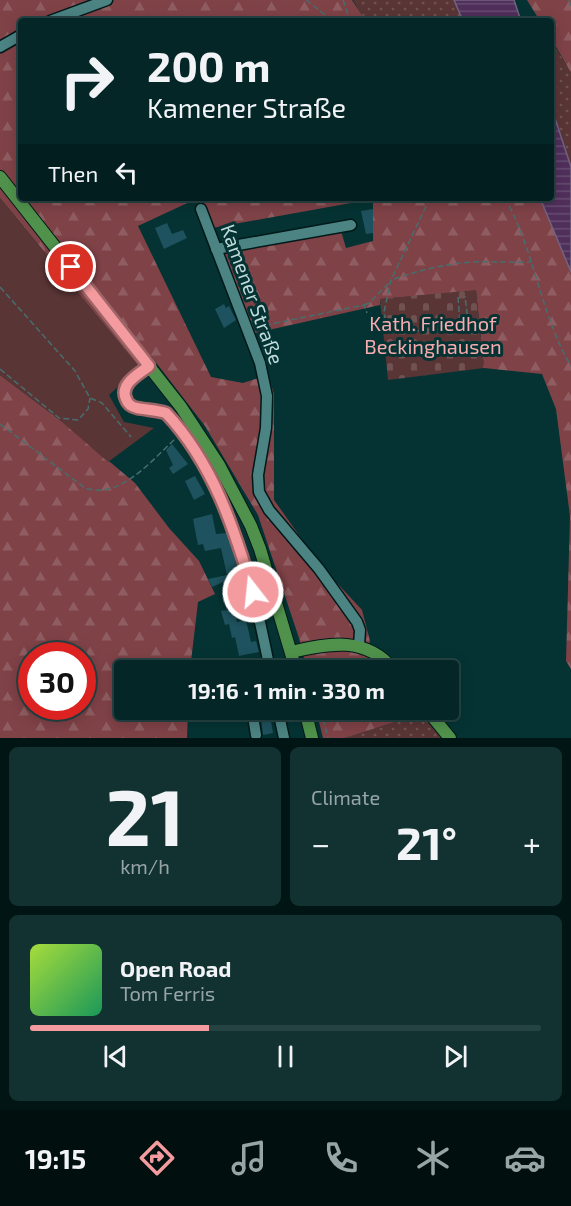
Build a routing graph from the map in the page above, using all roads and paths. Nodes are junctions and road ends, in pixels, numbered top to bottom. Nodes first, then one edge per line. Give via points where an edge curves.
1 (107, 0) edge
2 (306, 0) edge
3 (343, 0) edge
4 (569, 0) edge
5 (571, 6) edge
6 (58, 18) edge
7 (329, 18) edge
8 (349, 18) edge
9 (18, 37) edge
10 (0, 47) edge
11 (0, 177) edge
12 (18, 200) edge
13 (19, 201) edge
14 (429, 201) edge
15 (506, 201) edge
16 (201, 209) dead end
17 (351, 225) dead end
18 (216, 249) junction
19 (531, 262) junction
20 (392, 280) junction
21 (0, 286) edge
22 (465, 296) dead end
23 (458, 297) dead end
24 (364, 305) junction
25 (367, 313) dead end
26 (468, 321) junction
27 (460, 323) junction
28 (457, 328) junction
29 (247, 329) junction
30 (149, 366) junction
31 (571, 366) edge
32 (0, 369) edge
33 (90, 398) junction
34 (0, 424) edge
35 (182, 432) junction
36 (130, 437) dead end
37 (359, 646) junction
38 (291, 652) junction
39 (268, 660) edge
40 (293, 660) edge
41 (384, 660) edge
42 (254, 720) edge
43 (280, 720) edge
44 (308, 720) edge
45 (324, 720) edge
46 (435, 720) edge
47 (256, 735) dead end
48 (284, 738) edge
49 (312, 738) edge
50 (328, 738) edge
51 (450, 738) edge

1 - 6 street
2 - 7 path
3 - 8 path
4 - 5 path
9 - 10 street
11 - 12 main road
13 - 30 main road
14 - 20 path
15 - 19 path
16 - 18 street, Kamener Straße
17 - 18 street
18 - 29 street, Kamener Straße
19 - 20 path via 447,265
19 - 31 path via 552,328
20 - 24 path
20 - 28 path via 384,312 388,333
21 - 33 path via 75,371
22 - 26 path
23 - 27 path
24 - 25 path
24 - 29 path
26 - 27 path
26 - 28 path via 469,330 462,332
27 - 28 path
29 - 37 street, Kamener Straße via 267,396 259,492 357,622
30 - 35 street via 124,389 127,403 166,413
30 - 38 main road via 219,465 251,526
32 - 33 path via 59,418 78,420 88,409
33 - 36 path via 102,404
34 - 35 path via 93,491 124,483
35 - 39 street via 225,508 250,581
37 - 38 main road via 338,644
37 - 41 main road
38 - 40 main road
42 - 47 street
43 - 48 street
44 - 49 main road
45 - 50 path
46 - 51 main road

